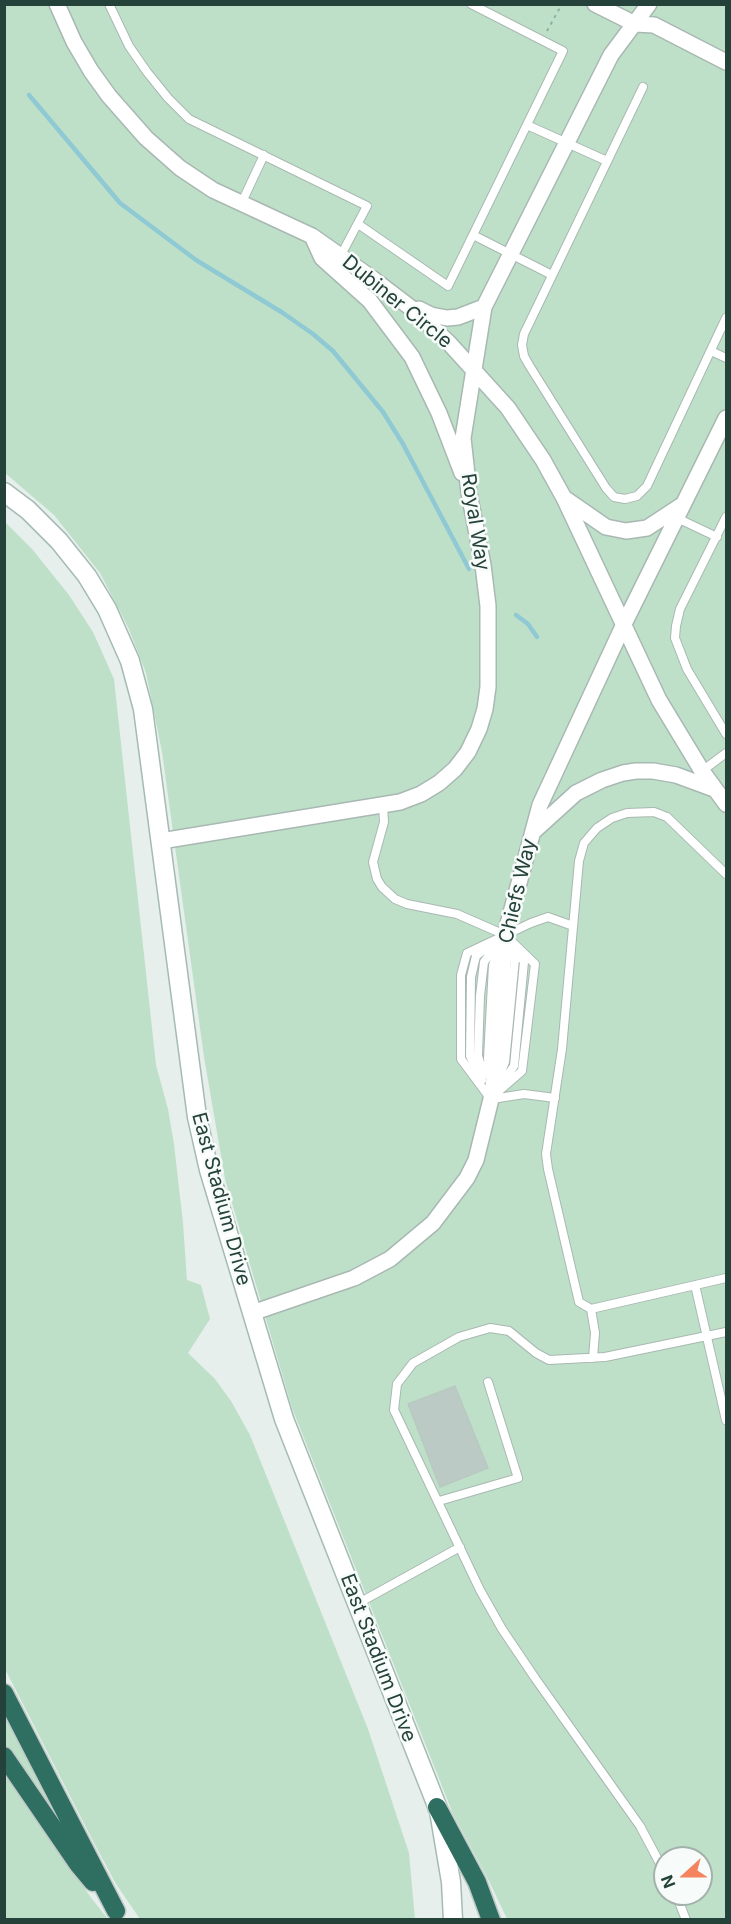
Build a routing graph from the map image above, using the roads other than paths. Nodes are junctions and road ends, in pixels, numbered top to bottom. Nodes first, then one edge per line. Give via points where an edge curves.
1 (57, 4) edge
2 (109, 4) edge
3 (471, 4) edge
4 (595, 4) edge
5 (649, 4) edge
6 (635, 24) junction
7 (726, 62) edge
8 (643, 87) dead end
9 (527, 125) junction
10 (566, 142) junction
11 (264, 155) junction
12 (607, 161) junction
13 (242, 202) junction
14 (358, 224) junction
15 (312, 236) junction
16 (472, 236) junction
17 (511, 253) junction
18 (341, 255) junction
19 (552, 275) junction
20 (399, 299) junction
21 (484, 307) junction
22 (726, 318) edge
23 (711, 351) junction
24 (726, 358) edge
25 (473, 368) junction
26 (726, 418) edge
27 (4, 492) edge
28 (469, 493) junction
29 (564, 498) junction
30 (681, 511) junction
31 (726, 517) edge
32 (717, 537) junction
33 (624, 624) junction
34 (726, 734) edge
35 (726, 753) edge
36 (702, 771) junction
37 (714, 789) junction
38 (726, 804) edge
39 (382, 806) junction
40 (531, 834) junction
41 (161, 841) junction
42 (726, 874) edge
43 (573, 926) junction
44 (505, 935) junction
45 (555, 1098) junction
46 (490, 1099) junction
47 (726, 1278) edge
48 (696, 1285) junction
49 (591, 1309) junction
50 (252, 1313) junction
51 (726, 1332) edge
52 (707, 1336) junction
53 (593, 1358) junction
54 (488, 1382) dead end
55 (726, 1420) edge
56 (439, 1502) junction
57 (460, 1547) junction
58 (357, 1604) junction
59 (4, 1693) edge
60 (4, 1756) edge
61 (437, 1807) junction
62 (653, 1851) edge
63 (120, 1915) edge
64 (453, 1920) edge
65 (491, 1920) edge

1 - 13 street, Dubiner Circle via 91,71 146,138 213,190
2 - 11 lane via 129,46 147,72 189,119
3 - 9 lane via 563,51
4 - 6 street
5 - 6 street, Royal Way
6 - 7 street via 654,25
6 - 10 street, Royal Way via 611,55
8 - 12 lane
9 - 10 lane
9 - 16 lane
10 - 12 lane
10 - 17 street, Royal Way
11 - 13 lane
11 - 14 lane via 367,206
12 - 19 lane
13 - 15 street, Dubiner Circle
14 - 16 lane via 448,286
14 - 18 lane
15 - 18 street, Dubiner Circle
15 - 28 street via 322,258 370,301 411,357 439,413
16 - 17 lane
17 - 19 lane
17 - 21 street, Royal Way
18 - 20 street, Dubiner Circle
19 - 23 lane via 524,334 524,356 614,496 637,496 647,486
20 - 21 street via 431,315 447,318
20 - 25 street, Dubiner Circle
21 - 25 street, Royal Way
22 - 23 lane
23 - 24 lane
25 - 28 street, Royal Way via 463,438
25 - 29 street, Dubiner Circle via 508,408
26 - 30 street, Chiefs Way
27 - 41 main road, East Stadium Drive via 59,541 87,576 116,629 144,709
28 - 39 street, Royal Way via 488,606 485,709 468,752 455,768 421,794
29 - 30 street via 606,527 626,531 647,528
29 - 33 street, Dubiner Circle
30 - 32 lane
30 - 33 street, Chiefs Way
31 - 32 lane
32 - 34 lane via 680,609 675,638 687,669
33 - 36 street, Dubiner Circle via 659,700
33 - 40 street, Chiefs Way via 540,805
35 - 36 lane
36 - 37 street, Dubiner Circle
37 - 38 street, Dubiner Circle
37 - 40 street via 653,771 623,773 576,793
39 - 41 street, Royal Way
39 - 44 lane via 384,822 373,862 382,887 407,904 457,914
40 - 44 street, Chiefs Way
41 - 50 main road, East Stadium Drive via 197,1117
42 - 43 lane via 667,817 654,812 612,818 584,843
43 - 44 lane via 548,917
43 - 45 lane
44 - 46 street, Chiefs Way via 497,1058
44 - 46 lane via 536,964 522,1071
44 - 46 lane via 467,953 461,975 461,1059
45 - 46 lane via 524,1094
45 - 49 lane via 546,1154 548,1169 579,1302
46 - 50 street, Chiefs Way via 476,1160 433,1223 390,1259 354,1278
47 - 48 lane
48 - 49 lane
48 - 52 lane
49 - 53 lane
50 - 58 main road, East Stadium Drive via 284,1419
51 - 52 lane
52 - 53 lane
52 - 55 lane
53 - 56 lane via 549,1360 509,1331 490,1328 459,1337 413,1363 397,1384 394,1410
54 - 56 lane via 518,1478
56 - 57 lane
57 - 58 lane
57 - 62 lane via 502,1629 635,1819
58 - 61 main road, East Stadium Drive
59 - 63 highway
60 - 63 highway via 78,1864
61 - 64 main road, East Stadium Drive
61 - 65 highway via 477,1882

